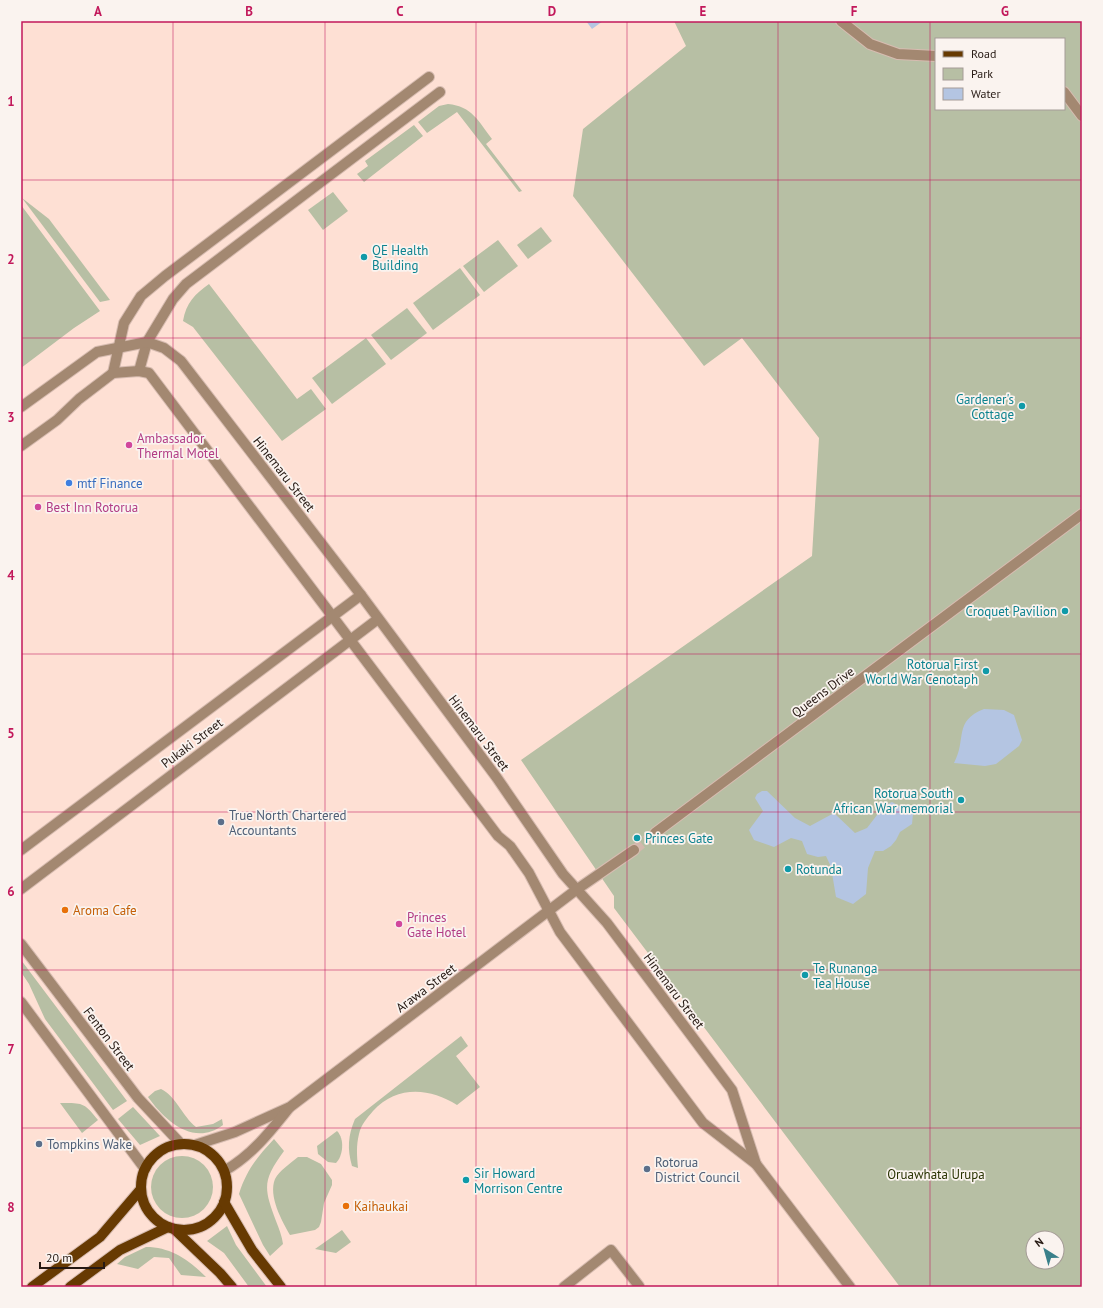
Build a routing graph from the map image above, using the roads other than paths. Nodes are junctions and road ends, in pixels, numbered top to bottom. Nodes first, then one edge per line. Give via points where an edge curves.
1 (841, 21) edge
2 (935, 56) edge
3 (429, 77) dead end
4 (440, 92) dead end
5 (1065, 93) edge
6 (1082, 116) edge
7 (147, 342) junction
8 (119, 347) junction
9 (138, 371) junction
10 (113, 373) junction
11 (21, 407) edge
12 (21, 446) edge
13 (1082, 514) edge
14 (361, 595) junction
15 (332, 616) junction
16 (378, 619) junction
17 (351, 640) junction
18 (655, 833) tunnel mouth
19 (21, 850) edge
20 (634, 850) tunnel mouth
21 (21, 889) edge
22 (576, 890) junction
23 (548, 911) junction
24 (21, 944) edge
25 (21, 1002) edge
26 (290, 1106) junction
27 (181, 1144) junction
28 (195, 1146) junction
29 (756, 1164) junction
30 (145, 1169) junction
31 (224, 1171) junction
32 (141, 1189) junction
33 (224, 1202) junction
34 (171, 1228) junction
35 (32, 1287) edge
36 (70, 1287) edge
37 (232, 1287) edge
38 (281, 1287) edge
39 (564, 1287) edge
40 (638, 1287) edge
41 (850, 1287) edge

1 - 2 street via 870,44 898,54
3 - 8 street via 141,296 124,323
4 - 7 street via 186,284 173,299
5 - 6 street
7 - 8 street
7 - 9 street
7 - 14 street, Hinemaru Street via 164,348 181,360
8 - 10 street
8 - 11 street via 97,352
9 - 10 street
9 - 15 street, Hinemaru Street via 149,373
10 - 12 street via 57,420
13 - 18 street, Queens Drive
14 - 15 street, Pukaki Street
14 - 16 street, Hinemaru Street
15 - 17 street, Hinemaru Street
15 - 19 street, Pukaki Street
16 - 17 street, Pukaki Street
16 - 22 street, Hinemaru Street via 497,778
17 - 21 street, Pukaki Street
17 - 23 street, Hinemaru Street via 498,836 510,846 529,873
20 - 22 street
22 - 23 street, Arawa Street
22 - 29 street, Hinemaru Street via 607,923 732,1090
23 - 26 street, Arawa Street
23 - 29 street, Hinemaru Street via 560,932 703,1123
24 - 27 street, Fenton Street via 138,1098
25 - 30 street
26 - 28 street, Arawa Street via 235,1132
26 - 31 street, Arawa Street via 269,1134 245,1157
27 - 28 main road
27 - 30 main road via 166,1148 154,1157
28 - 31 main road via 212,1155
29 - 41 street, Hinemaru Street
30 - 32 main road
31 - 33 main road via 227,1182
32 - 34 main road via 145,1205 154,1218
32 - 35 main road via 100,1237
33 - 34 main road via 218,1213 199,1228
33 - 38 main road via 252,1250
34 - 36 main road via 120,1250
34 - 37 main road
39 - 40 street via 611,1250

